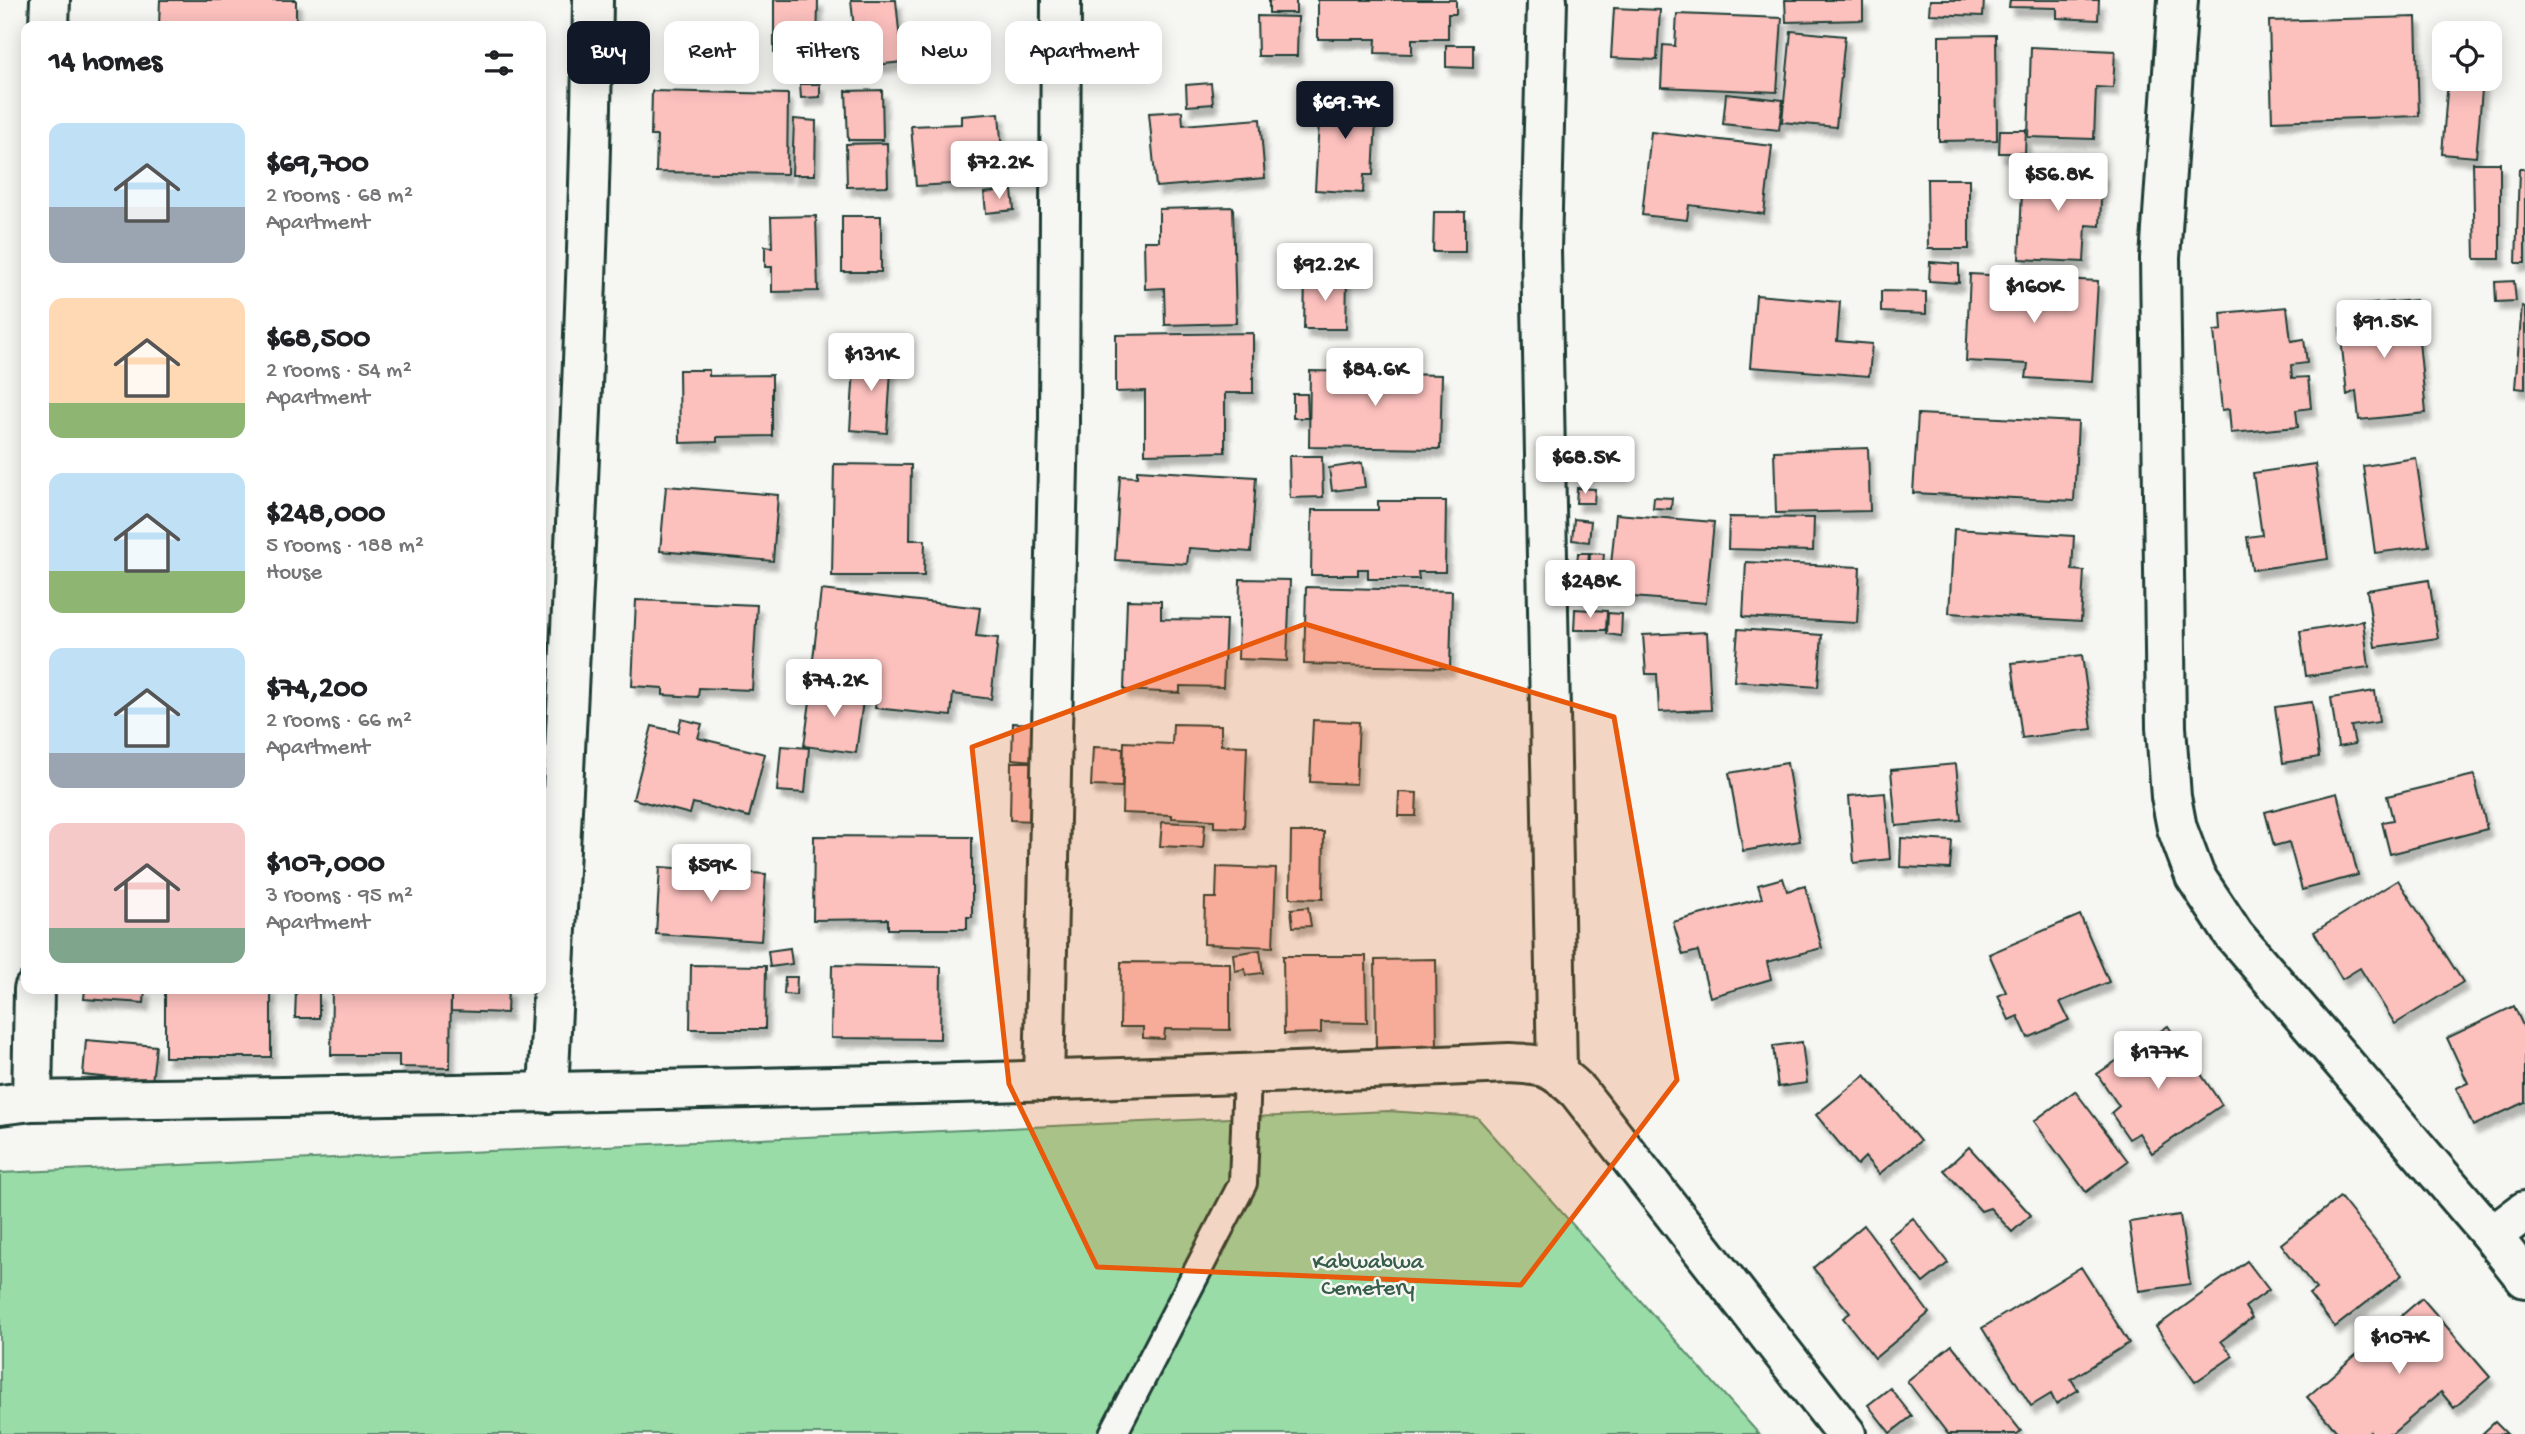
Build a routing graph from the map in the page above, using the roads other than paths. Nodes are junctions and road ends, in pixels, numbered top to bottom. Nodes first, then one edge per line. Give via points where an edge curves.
1 (50, 0) edge
2 (593, 0) edge
3 (1061, 0) edge
4 (1546, 0) edge
5 (2178, 0) edge
6 (50, 21) edge
7 (33, 994) edge
8 (1557, 1071) junction
9 (1248, 1075) junction
10 (1044, 1081) junction
11 (548, 1093) junction
12 (16, 1103) edge
13 (2525, 1211) edge
14 (2492, 1236) junction
15 (2525, 1278) edge
16 (1114, 1434) edge
17 (1846, 1434) edge

1 - 6 street
2 - 11 street via 580,407
3 - 10 street via 1059,423
4 - 8 street via 1541,250
5 - 14 street via 2161,258 2166,727 2177,828 2195,876 2234,935
7 - 12 street
8 - 9 street via 1508,1063
8 - 17 street via 1578,1091
9 - 10 street
9 - 16 lane via 1243,1183
10 - 11 street
11 - 12 street
13 - 14 street
14 - 15 street

